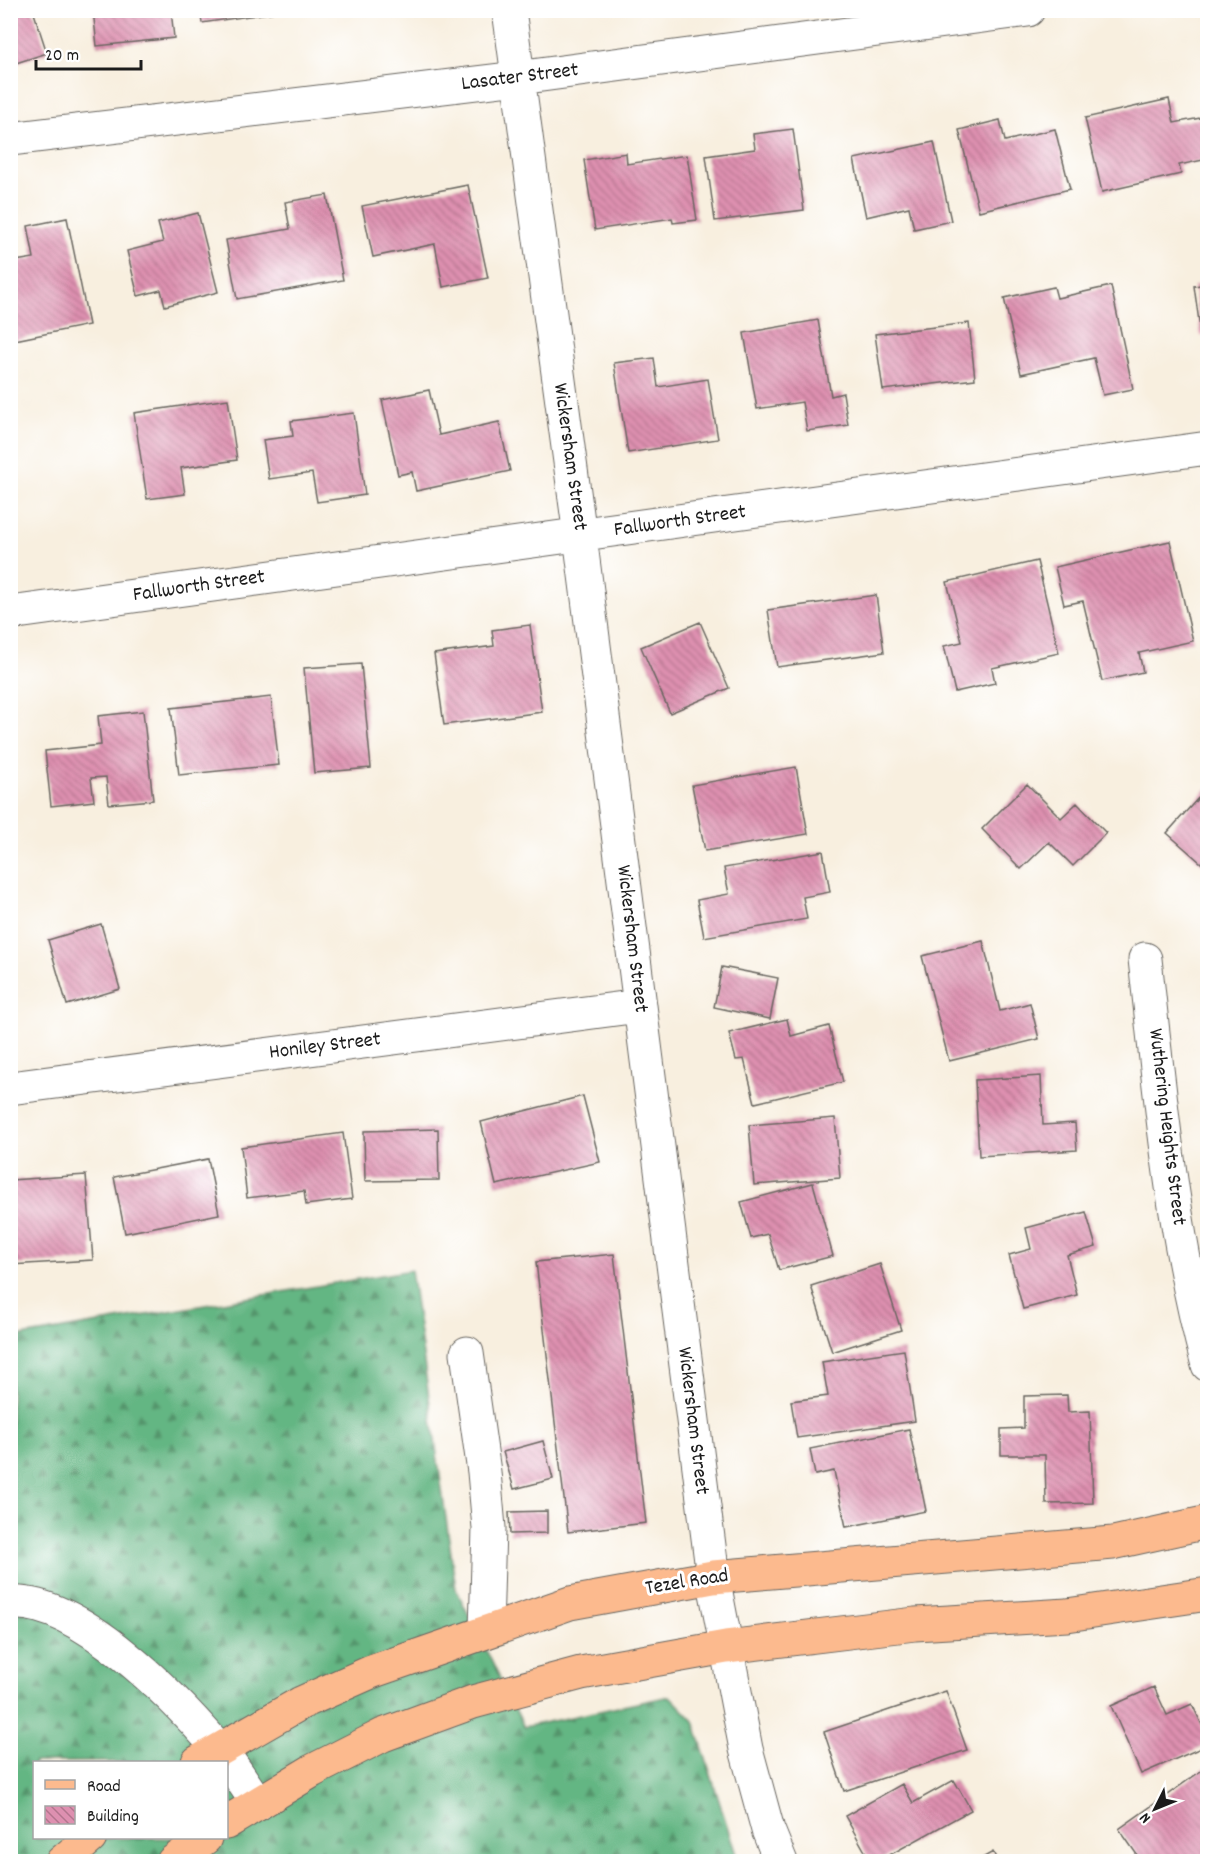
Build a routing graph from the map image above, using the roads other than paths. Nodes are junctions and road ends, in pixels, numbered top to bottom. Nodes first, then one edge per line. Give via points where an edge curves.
1 (509, 10) edge
2 (1028, 10) edge
3 (518, 78) junction
4 (10, 139) edge
5 (1208, 448) edge
6 (580, 536) junction
7 (10, 613) edge
8 (1145, 959) dead end
9 (639, 1006) junction
10 (10, 1088) edge
11 (467, 1353) dead end
12 (1208, 1365) edge
13 (1208, 1522) edge
14 (713, 1577) junction
15 (1208, 1594) edge
16 (10, 1604) edge
17 (486, 1630) junction
18 (726, 1647) junction
19 (208, 1755) edge
20 (228, 1775) edge
21 (258, 1804) junction
22 (228, 1822) edge
23 (89, 1839) edge
24 (204, 1839) edge
25 (62, 1862) edge
26 (173, 1862) edge
27 (781, 1862) edge

1 - 3 street, Wickersham Street
2 - 3 street, Lasater Street
3 - 4 street, Lasater Street
3 - 6 street, Wickersham Street
5 - 6 street, Fallworth Street
6 - 7 street, Fallworth Street
6 - 9 street, Wickersham Street
8 - 12 street, Wuthering Heights Street via 1167,1158 1193,1312
9 - 10 street, Honiley Street
9 - 14 street, Wickersham Street
11 - 17 street via 489,1528
13 - 14 main road, Tezel Road via 1113,1543
14 - 17 main road, Tezel Road via 570,1603
14 - 18 street, Wickersham Street
15 - 18 main road via 1066,1615 915,1624
16 - 19 street via 26,1602 80,1623 148,1675
17 - 19 main road, Tezel Road via 371,1672 301,1703
18 - 21 main road via 581,1673 473,1702 383,1735
18 - 27 street, Wickersham Street via 746,1749
20 - 21 street
21 - 22 main road
23 - 25 main road
24 - 26 main road

